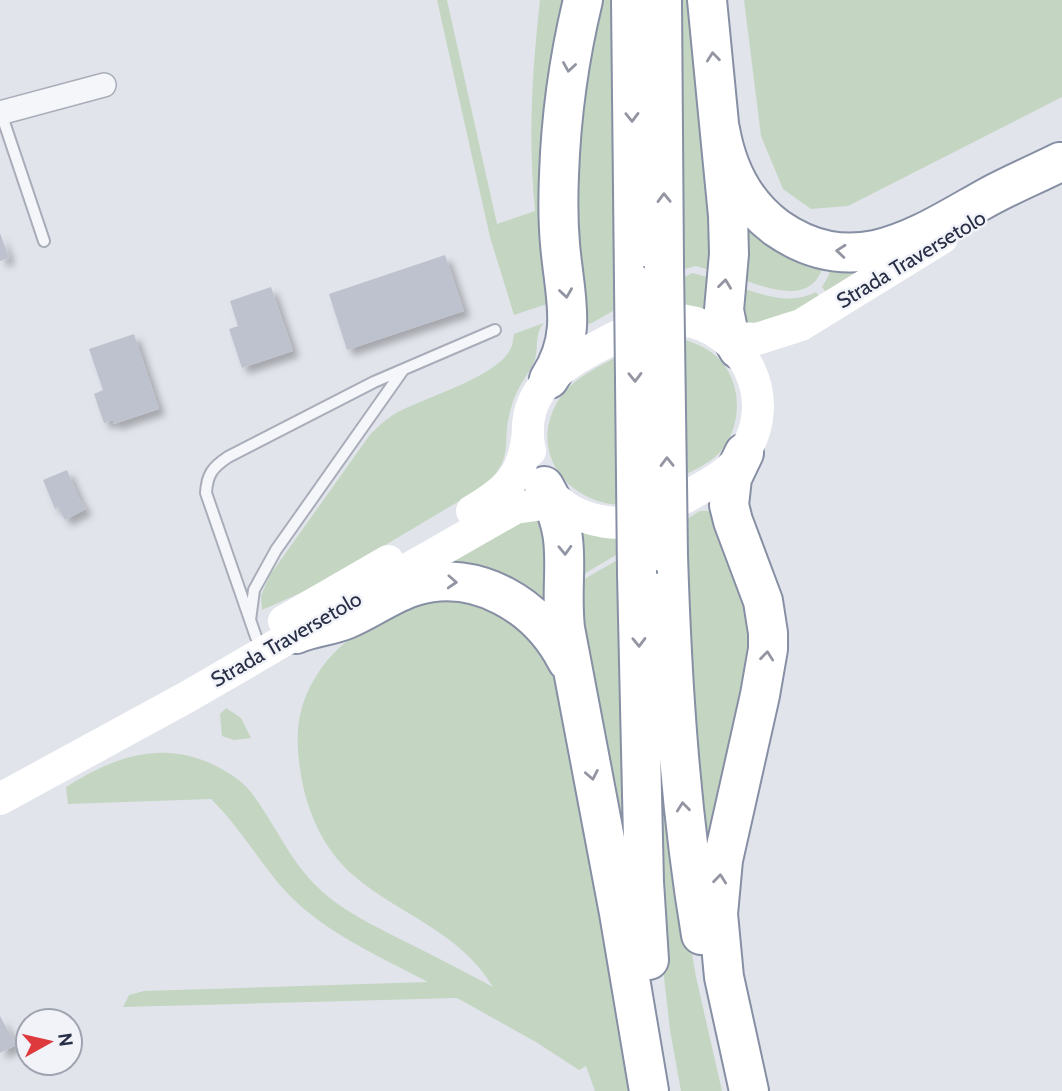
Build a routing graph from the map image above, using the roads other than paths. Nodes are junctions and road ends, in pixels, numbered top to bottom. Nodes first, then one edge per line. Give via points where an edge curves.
1 (583, 0) edge
2 (631, 0) edge
3 (662, 0) edge
4 (707, 0) edge
5 (104, 85) dead end
6 (0, 111) edge
7 (720, 129) junction
8 (1061, 168) edge
9 (44, 241) dead end
10 (649, 275) junction
11 (682, 320) dead end
12 (804, 324) junction
13 (495, 330) dead end
14 (618, 336) dead end
15 (728, 339) junction
16 (405, 367) junction
17 (549, 379) junction
18 (758, 414) junction
19 (528, 432) junction
20 (744, 453) junction
21 (684, 498) dead end
22 (558, 502) junction
23 (620, 523) dead end
24 (653, 564) junction
25 (253, 630) junction
26 (296, 634) junction
27 (575, 686) junction
28 (0, 780) edge
29 (0, 799) edge
30 (649, 1091) edge
31 (668, 1091) edge
32 (735, 1091) edge
33 (749, 1091) edge

1 -> 17 highway via 559,155 560,244 568,326 562,355
2 -> 10 highway
10 -> 3 highway
7 -> 4 highway
5 - 6 street
6 - 9 lane
8 -> 7 highway via 1006,187 901,244 870,252 840,252 797,240 757,210 734,177
15 -> 7 highway via 724,310 729,239
8 - 12 main road, Strada Traversetolo
10 - 24 highway, bridge
11 - 15 main road via 704,325
12 - 15 main road via 763,338
12 - 18 main road via 769,369
13 - 16 lane
14 - 17 main road, Strada Traversetolo via 571,360
15 - 18 main road via 752,373
16 - 25 lane via 275,550 254,590
16 - 25 lane via 228,457 211,471 206,493
17 - 19 main road, Strada Traversetolo via 534,404
18 - 20 main road
19 - 22 main road, Strada Traversetolo via 532,460
19 - 25 main road, Strada Traversetolo via 520,468 499,495
20 - 21 main road via 725,473
33 -> 20 highway via 724,977 718,914 723,860 768,649 763,601 729,505 732,478
22 - 23 main road, Strada Traversetolo via 590,519
22 - 26 main road, Strada Traversetolo via 509,510
22 -> 27 highway via 565,540 563,598
24 -> 31 highway via 646,926
32 -> 24 highway via 688,854
25 - 28 main road, Strada Traversetolo
26 -> 27 highway via 349,618 416,586 474,585 513,601 537,620 562,650
26 - 29 main road, Strada Traversetolo
27 -> 30 highway

